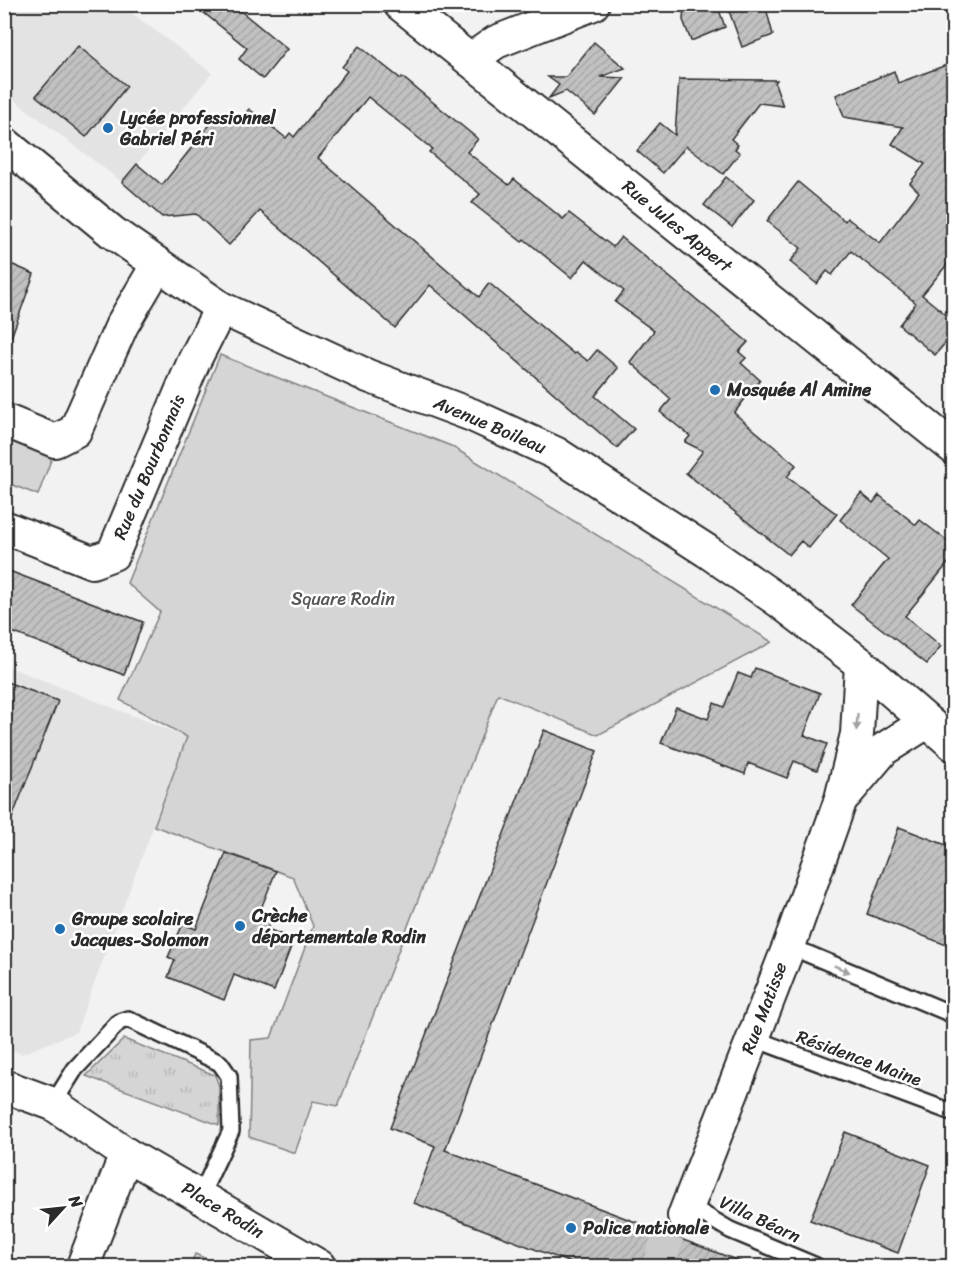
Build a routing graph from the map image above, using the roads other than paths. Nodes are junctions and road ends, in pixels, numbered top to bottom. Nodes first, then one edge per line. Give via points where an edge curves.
1 (400, 4) edge
2 (593, 4) edge
3 (470, 60) junction
4 (4, 143) edge
5 (158, 264) junction
6 (220, 308) junction
7 (4, 420) edge
8 (954, 448) edge
9 (4, 527) edge
10 (861, 664) junction
11 (927, 722) junction
12 (954, 745) edge
13 (841, 799) junction
14 (789, 946) junction
15 (954, 1015) edge
16 (752, 1038) junction
17 (4, 1086) edge
18 (53, 1104) junction
19 (954, 1113) edge
20 (126, 1154) junction
21 (200, 1197) junction
22 (686, 1211) joint
23 (83, 1266) edge
24 (319, 1266) edge
25 (816, 1266) edge

1 - 3 street, Rue Jules Appert
2 - 3 street via 496,42
3 - 8 street, Rue Jules Appert
4 - 5 street, Avenue Boileau via 112,232
5 - 6 street, Avenue Boileau
5 - 7 street via 122,325 75,431 55,441
6 - 9 street, Rue du Bourbonnais via 113,554 92,562
6 - 10 street, Avenue Boileau via 368,376 472,415 555,453 707,551
10 - 11 street, Avenue Boileau
10 -> 13 street, Rue Matisse via 857,734
11 - 12 street, Avenue Boileau
11 - 13 street via 884,749
13 - 14 street, Rue Matisse
14 -> 15 lane
14 - 16 street, Rue Matisse
16 - 19 lane, Résidence Maine
16 - 22 street, Rue Matisse
17 - 18 street, Place Rodin
18 - 20 street, Place Rodin
18 - 21 lane via 75,1070 119,1022 128,1019 220,1063 229,1076 231,1131
20 - 21 street, Place Rodin
20 - 23 street
21 - 24 street, Place Rodin
22 - 25 lane, Villa Béarn

